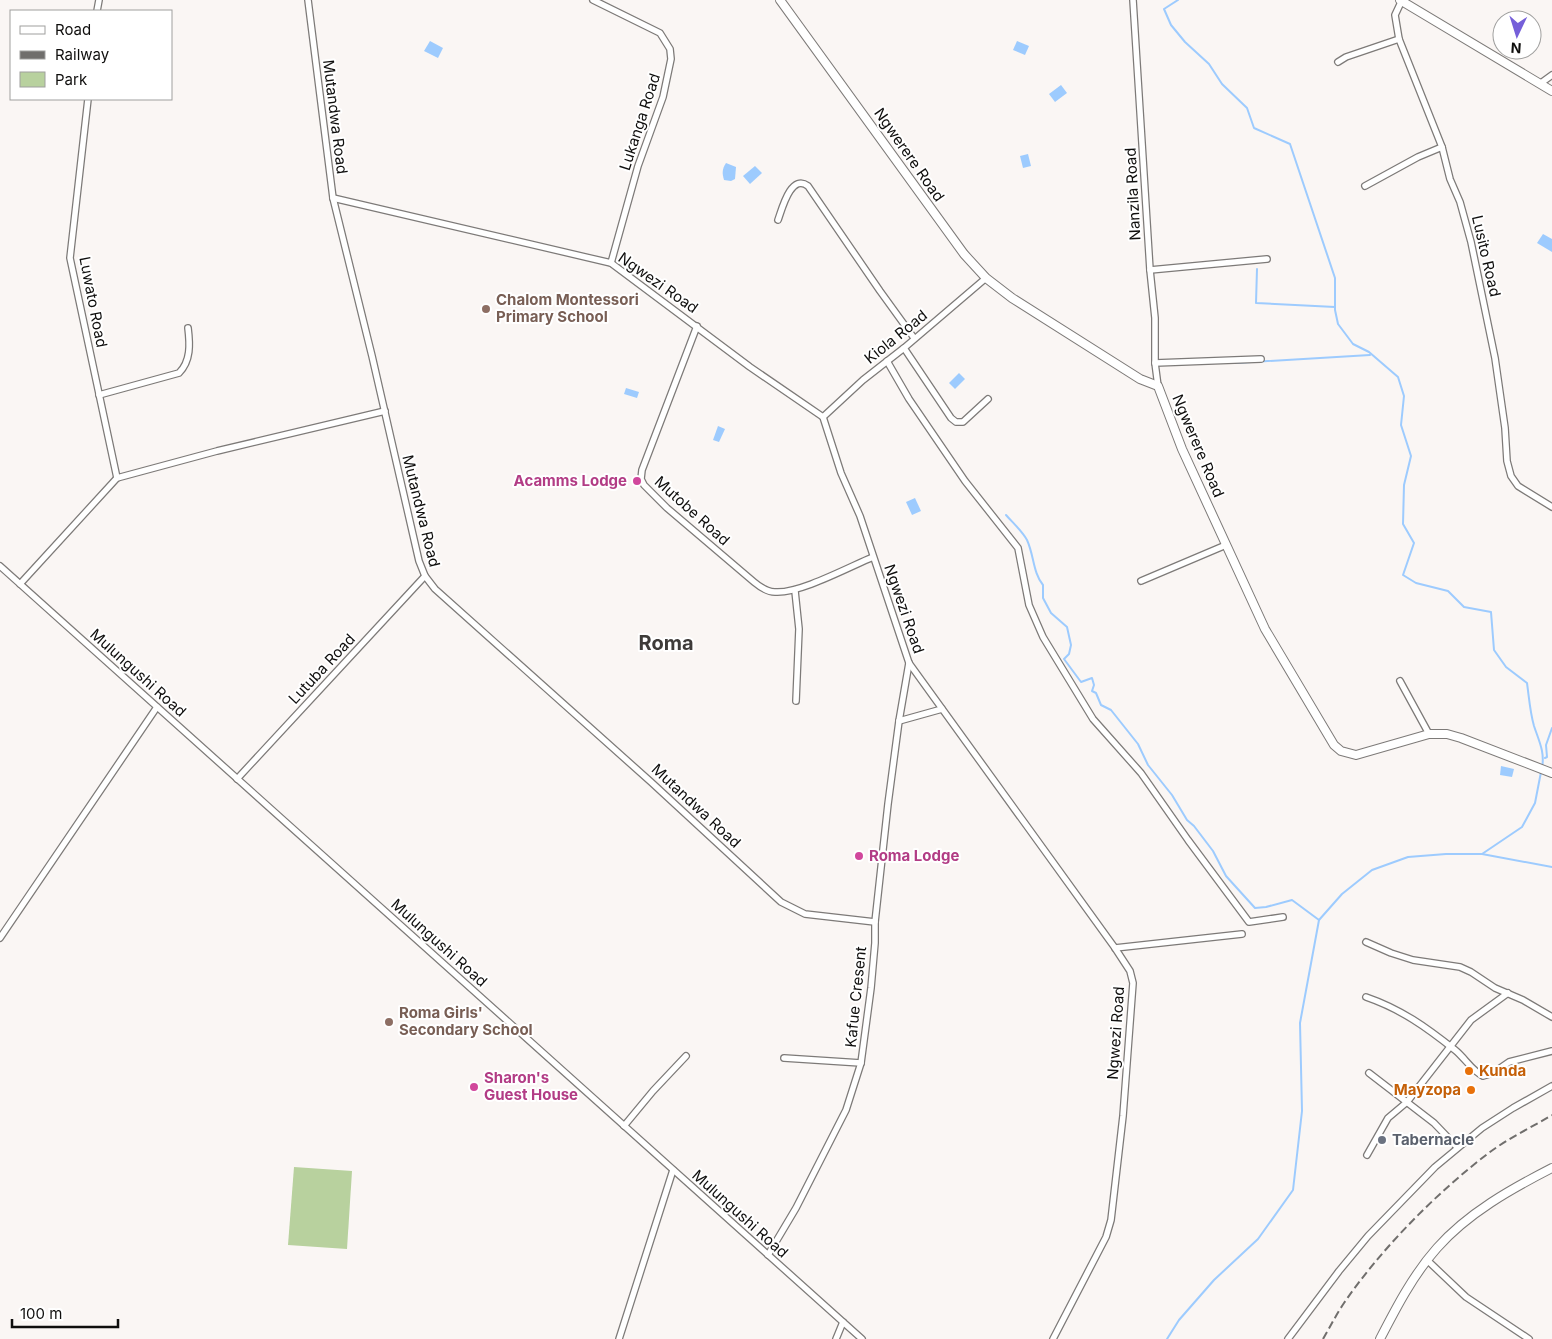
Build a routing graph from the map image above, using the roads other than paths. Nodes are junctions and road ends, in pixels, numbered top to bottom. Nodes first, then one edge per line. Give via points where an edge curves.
1 (308, 0) edge
2 (593, 0) edge
3 (780, 0) edge
4 (1133, 0) edge
5 (1401, 0) edge
6 (1399, 39) junction
7 (1338, 62) dead end
8 (1552, 75) edge
9 (1541, 83) junction
10 (1552, 90) edge
11 (88, 100) edge
12 (1442, 147) junction
13 (1365, 186) dead end
14 (333, 198) junction
15 (778, 220) dead end
16 (1267, 259) dead end
17 (610, 263) junction
18 (1150, 270) junction
19 (986, 278) junction
20 (697, 326) junction
21 (188, 328) dead end
22 (914, 338) junction
23 (904, 348) junction
24 (1261, 359) dead end
25 (887, 361) junction
26 (1155, 362) junction
27 (1158, 386) junction
28 (99, 395) junction
29 (988, 399) dead end
30 (385, 411) junction
31 (823, 417) junction
32 (117, 478) junction
33 (1552, 507) edge
34 (1226, 545) junction
35 (873, 557) junction
36 (0, 566) edge
37 (425, 576) junction
38 (1141, 581) dead end
39 (20, 584) junction
40 (795, 591) junction
41 (910, 663) junction
42 (1400, 681) dead end
43 (796, 701) dead end
44 (157, 707) junction
45 (942, 708) junction
46 (899, 721) junction
47 (1429, 734) junction
48 (1550, 772) edge
49 (237, 779) junction
50 (1283, 917) dead end
51 (875, 922) junction
52 (1242, 934) dead end
53 (0, 938) edge
54 (1366, 942) dead end
55 (1115, 948) junction
56 (1508, 993) junction
57 (1366, 996) dead end
58 (1552, 1017) edge
59 (1450, 1047) junction
60 (1552, 1051) edge
61 (686, 1056) dead end
62 (784, 1058) dead end
63 (861, 1063) junction
64 (1369, 1073) dead end
65 (1552, 1086) edge
66 (1407, 1102) junction
67 (624, 1126) junction
68 (1457, 1148) junction
69 (1366, 1155) dead end
70 (1552, 1168) edge
71 (673, 1170) junction
72 (768, 1255) junction
73 (1427, 1260) junction
74 (843, 1322) junction
75 (618, 1339) edge
76 (836, 1339) edge
77 (862, 1339) edge
78 (1053, 1339) edge
79 (1288, 1339) edge
80 (1380, 1339) edge
81 (1529, 1339) edge

1 - 14 street, Mutandwa Road
2 - 17 street, Lukanga Road via 660,33 672,59 663,98 638,166
3 - 19 street, Ngwerere Road via 919,195
4 - 18 street, Nanzila Road
5 - 6 street, Lusito Road via 1395,15
5 - 9 street
6 - 7 street
6 - 12 street, Lusito Road
8 - 9 street
9 - 10 street
11 - 28 street, Luwato Road via 70,258
12 - 13 street
12 - 33 street, Lusito Road via 1472,242 1495,358 1511,476 1518,486
14 - 17 street, Ngwezi Road
14 - 30 street, Mutandwa Road
15 - 22 street via 789,192 795,185 805,183
16 - 18 street
17 - 20 street, Ngwezi Road
18 - 26 street, Nanzila Road
19 - 22 street, Kiola Road
19 - 27 street, Ngwerere Road via 1075,339 1140,379
20 - 31 street, Ngwezi Road
20 - 40 street, Mutobe Road via 641,479 667,508 762,588 774,592
21 - 28 street via 188,359 180,373
22 - 23 street, Kiola Road
23 - 25 street, Kiola Road
23 - 29 street via 956,422 963,422
24 - 26 street
25 - 31 street, Kiola Road
25 - 50 street via 965,481 1018,548 1029,605 1043,637 1093,719 1141,773 1249,922
26 - 27 street, Nanzila Road
27 - 34 street, Ngwerere Road via 1182,449
28 - 32 street, Luwato Road
30 - 32 street
30 - 37 street, Mutandwa Road
31 - 35 street, Ngwezi Road
32 - 39 street
34 - 38 street
34 - 47 street, Ngwerere Road via 1265,629 1334,745 1348,754 1364,754
35 - 40 street, Mutobe Road
35 - 41 street, Ngwezi Road
36 - 39 street, Mulungushi Road
37 - 49 street, Lutuba Road
37 - 51 street, Mutandwa Road via 435,589 782,902 805,914
39 - 44 street, Mulungushi Road
40 - 43 street via 799,629
41 - 45 street, Ngwezi Road
41 - 46 street, Kafue Cresent
42 - 47 street
44 - 49 street, Mulungushi Road
44 - 53 street
45 - 46 street
45 - 55 street, Ngwezi Road
46 - 51 street, Kafue Cresent
47 - 48 street, Ngwerere Road via 1461,738
49 - 67 street, Mulungushi Road
51 - 63 street, Kafue Cresent via 873,968
52 - 55 street
54 - 56 street via 1413,960 1460,967
55 - 78 street, Ngwezi Road via 1130,971 1133,983 1111,1220 1106,1237
56 - 58 street
56 - 59 street via 1472,1020
57 - 59 street via 1405,1013
59 - 60 street via 1483,1076 1509,1062
59 - 66 street
61 - 67 street
62 - 63 street
63 - 72 street, Kafue Cresent via 846,1110
64 - 66 street
65 - 68 street via 1513,1108
66 - 68 street via 1434,1123
66 - 69 street via 1388,1118
67 - 71 street, Mulungushi Road
68 - 79 street via 1368,1236
70 - 73 street via 1512,1188 1478,1212 1453,1232
71 - 72 street, Mulungushi Road
71 - 75 street
72 - 74 street, Mulungushi Road
73 - 80 street
73 - 81 street via 1466,1297
74 - 76 street
74 - 77 street, Mulungushi Road

